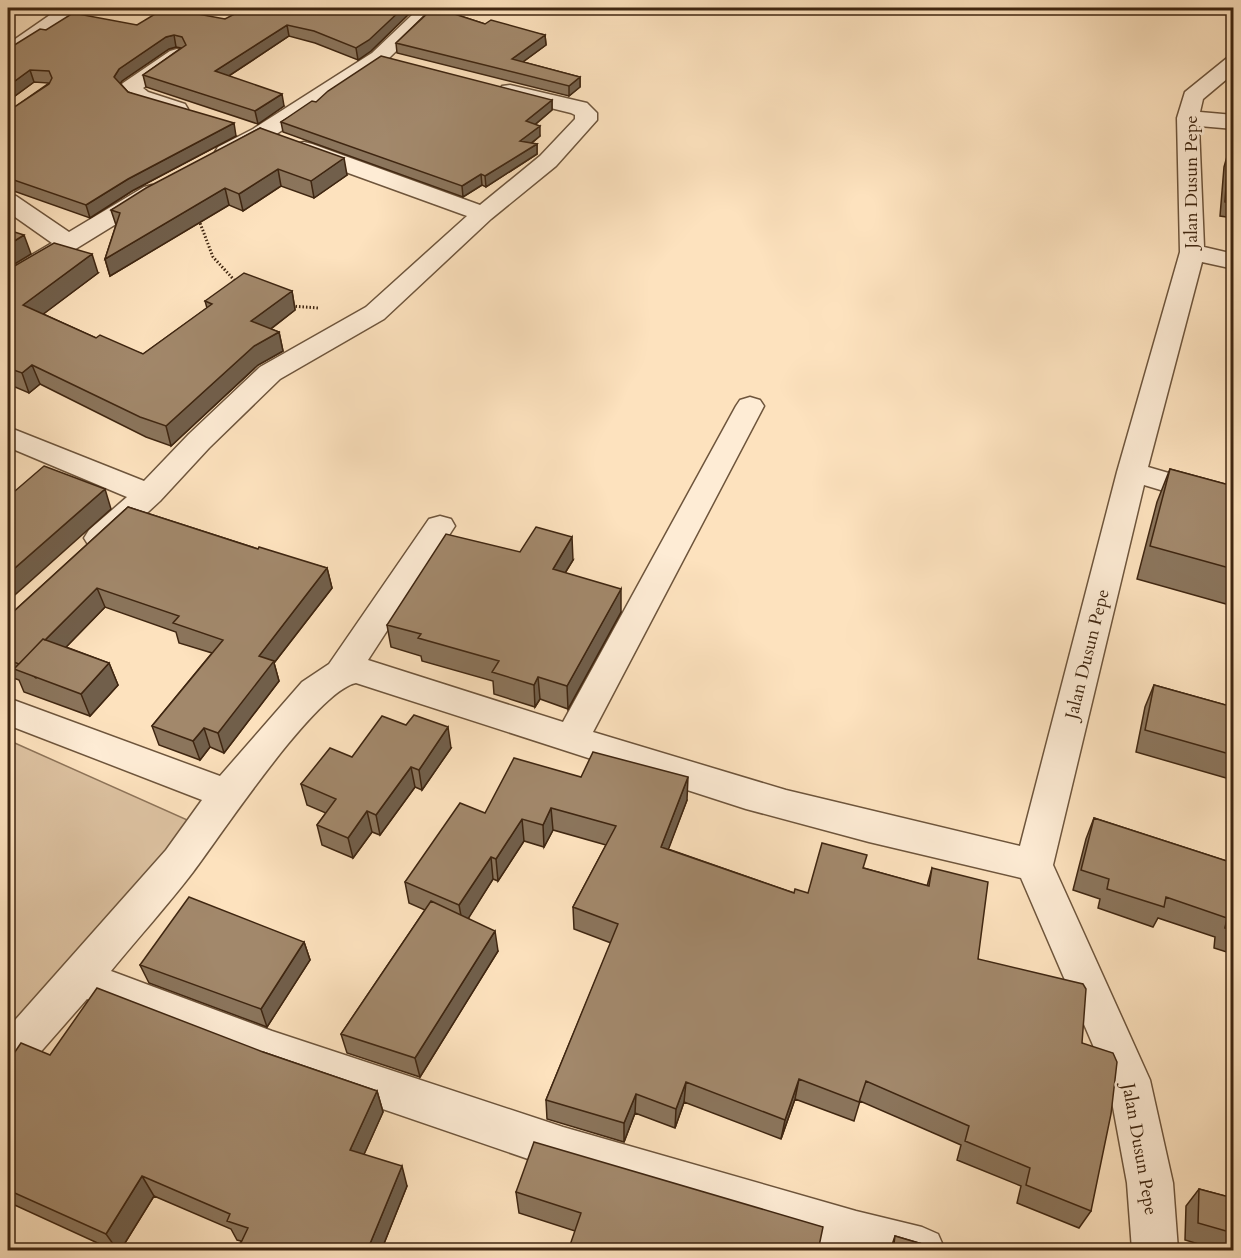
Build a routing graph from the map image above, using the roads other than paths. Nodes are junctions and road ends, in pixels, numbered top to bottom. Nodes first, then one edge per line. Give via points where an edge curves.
1 (68, 11) dead end
2 (419, 18) edge
3 (8, 53) edge
4 (177, 56) edge
5 (379, 57) junction
6 (1233, 62) edge
7 (401, 63) edge
8 (490, 86) edge
9 (195, 114) edge
10 (1188, 118) junction
11 (1233, 122) edge
12 (228, 124) edge
13 (261, 134) junction
14 (211, 160) edge
15 (171, 182) edge
16 (8, 201) edge
17 (483, 214) junction
18 (70, 244) junction
19 (1192, 252) junction
20 (1233, 262) edge
21 (8, 280) edge
22 (750, 406) dead end
23 (8, 436) edge
24 (1132, 472) junction
25 (149, 494) junction
26 (1233, 502) edge
27 (440, 526) dead end
28 (80, 556) edge
29 (341, 673) junction
30 (8, 711) edge
31 (571, 740) junction
32 (227, 794) junction
33 (1034, 865) junction
34 (80, 978) junction
35 (8, 1058) edge
36 (853, 1242) edge
37 (922, 1251) edge
38 (1155, 1251) edge

1 - 3 street
2 - 5 street
4 - 9 street via 130,87 140,97
5 - 7 street
5 - 13 street
6 - 10 street, Jalan Dusun Pepe via 1193,98
8 - 17 street via 579,108 586,113 586,120 548,161
10 - 11 street
10 - 19 street, Jalan Dusun Pepe
12 - 13 street
13 - 14 street
13 - 17 street
15 - 18 street
16 - 18 street
17 - 25 street via 375,313 270,373
18 - 21 street
19 - 20 street
19 - 24 street, Jalan Dusun Pepe
22 - 31 street
23 - 25 street
24 - 26 street
24 - 33 street, Jalan Dusun Pepe
25 - 28 street
27 - 29 street
29 - 31 street via 356,670 373,674
29 - 32 street via 314,691
30 - 32 street
31 - 33 street via 876,828
32 - 34 street via 178,861
33 - 38 street, Jalan Dusun Pepe via 1129,1080 1150,1183
34 - 35 street
34 - 36 street via 272,1051
36 - 37 street

